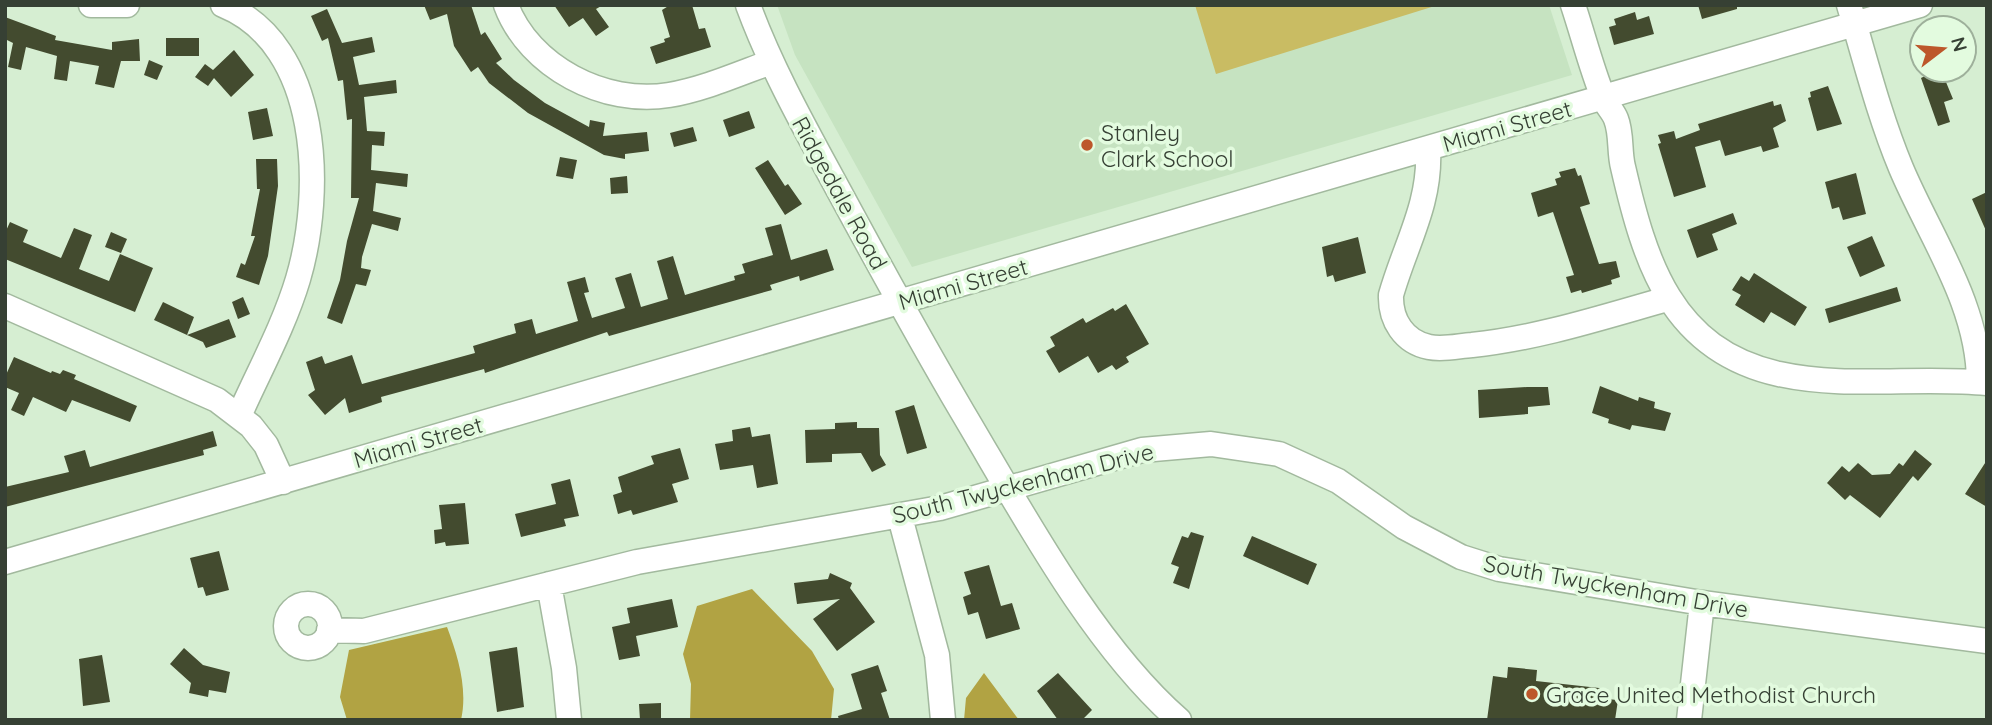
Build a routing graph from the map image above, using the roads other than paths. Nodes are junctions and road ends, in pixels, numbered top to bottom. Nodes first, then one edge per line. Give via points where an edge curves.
1 (91, 5) edge
2 (127, 5) edge
3 (223, 5) edge
4 (506, 5) edge
5 (748, 5) edge
6 (1573, 5) edge
7 (1920, 5) edge
8 (1852, 15) edge
9 (771, 62) junction
10 (1603, 99) junction
11 (1428, 149) junction
12 (1667, 299) junction
13 (899, 302) junction
14 (5, 306) edge
15 (1983, 382) edge
16 (239, 416) junction
17 (283, 482) junction
18 (1008, 488) junction
19 (900, 517) junction
20 (5, 562) edge
21 (548, 584) junction
22 (1702, 603) junction
23 (329, 630) dead end
24 (1987, 641) edge
25 (569, 720) edge
26 (943, 720) edge
27 (1179, 720) edge
28 (1689, 720) edge

1 - 2 street
3 - 16 street via 255,22 290,66 310,156 308,224 297,280
4 - 9 street via 545,59 577,80 626,96 669,95
5 - 9 street, Ridgedale Road
6 - 10 street
7 - 8 street, Miami Street
8 - 10 street, Miami Street
8 - 15 street via 1901,167 1963,300
9 - 13 street, Ridgedale Road
10 - 11 street, Miami Street
10 - 12 street via 1617,121 1622,165 1651,266
11 - 12 street via 1430,176 1425,201 1391,295 1397,325 1411,340 1440,348 1503,342
11 - 13 street, Miami Street
12 - 15 street via 1684,319 1730,355 1778,374
13 - 17 street, Miami Street
13 - 18 street, Ridgedale Road
14 - 16 street via 190,387
16 - 17 street via 266,445
17 - 20 street, Miami Street
18 - 19 street, South Twyckenham Drive
18 - 22 street, South Twyckenham Drive via 1142,450 1211,444 1279,454 1338,481 1404,527 1461,558 1538,577
18 - 27 street, Ridgedale Road via 1094,623
19 - 21 street, South Twyckenham Drive via 709,547
19 - 26 street via 937,654
21 - 23 street, South Twyckenham Drive via 364,631
21 - 25 street
22 - 24 street, South Twyckenham Drive
22 - 28 street

